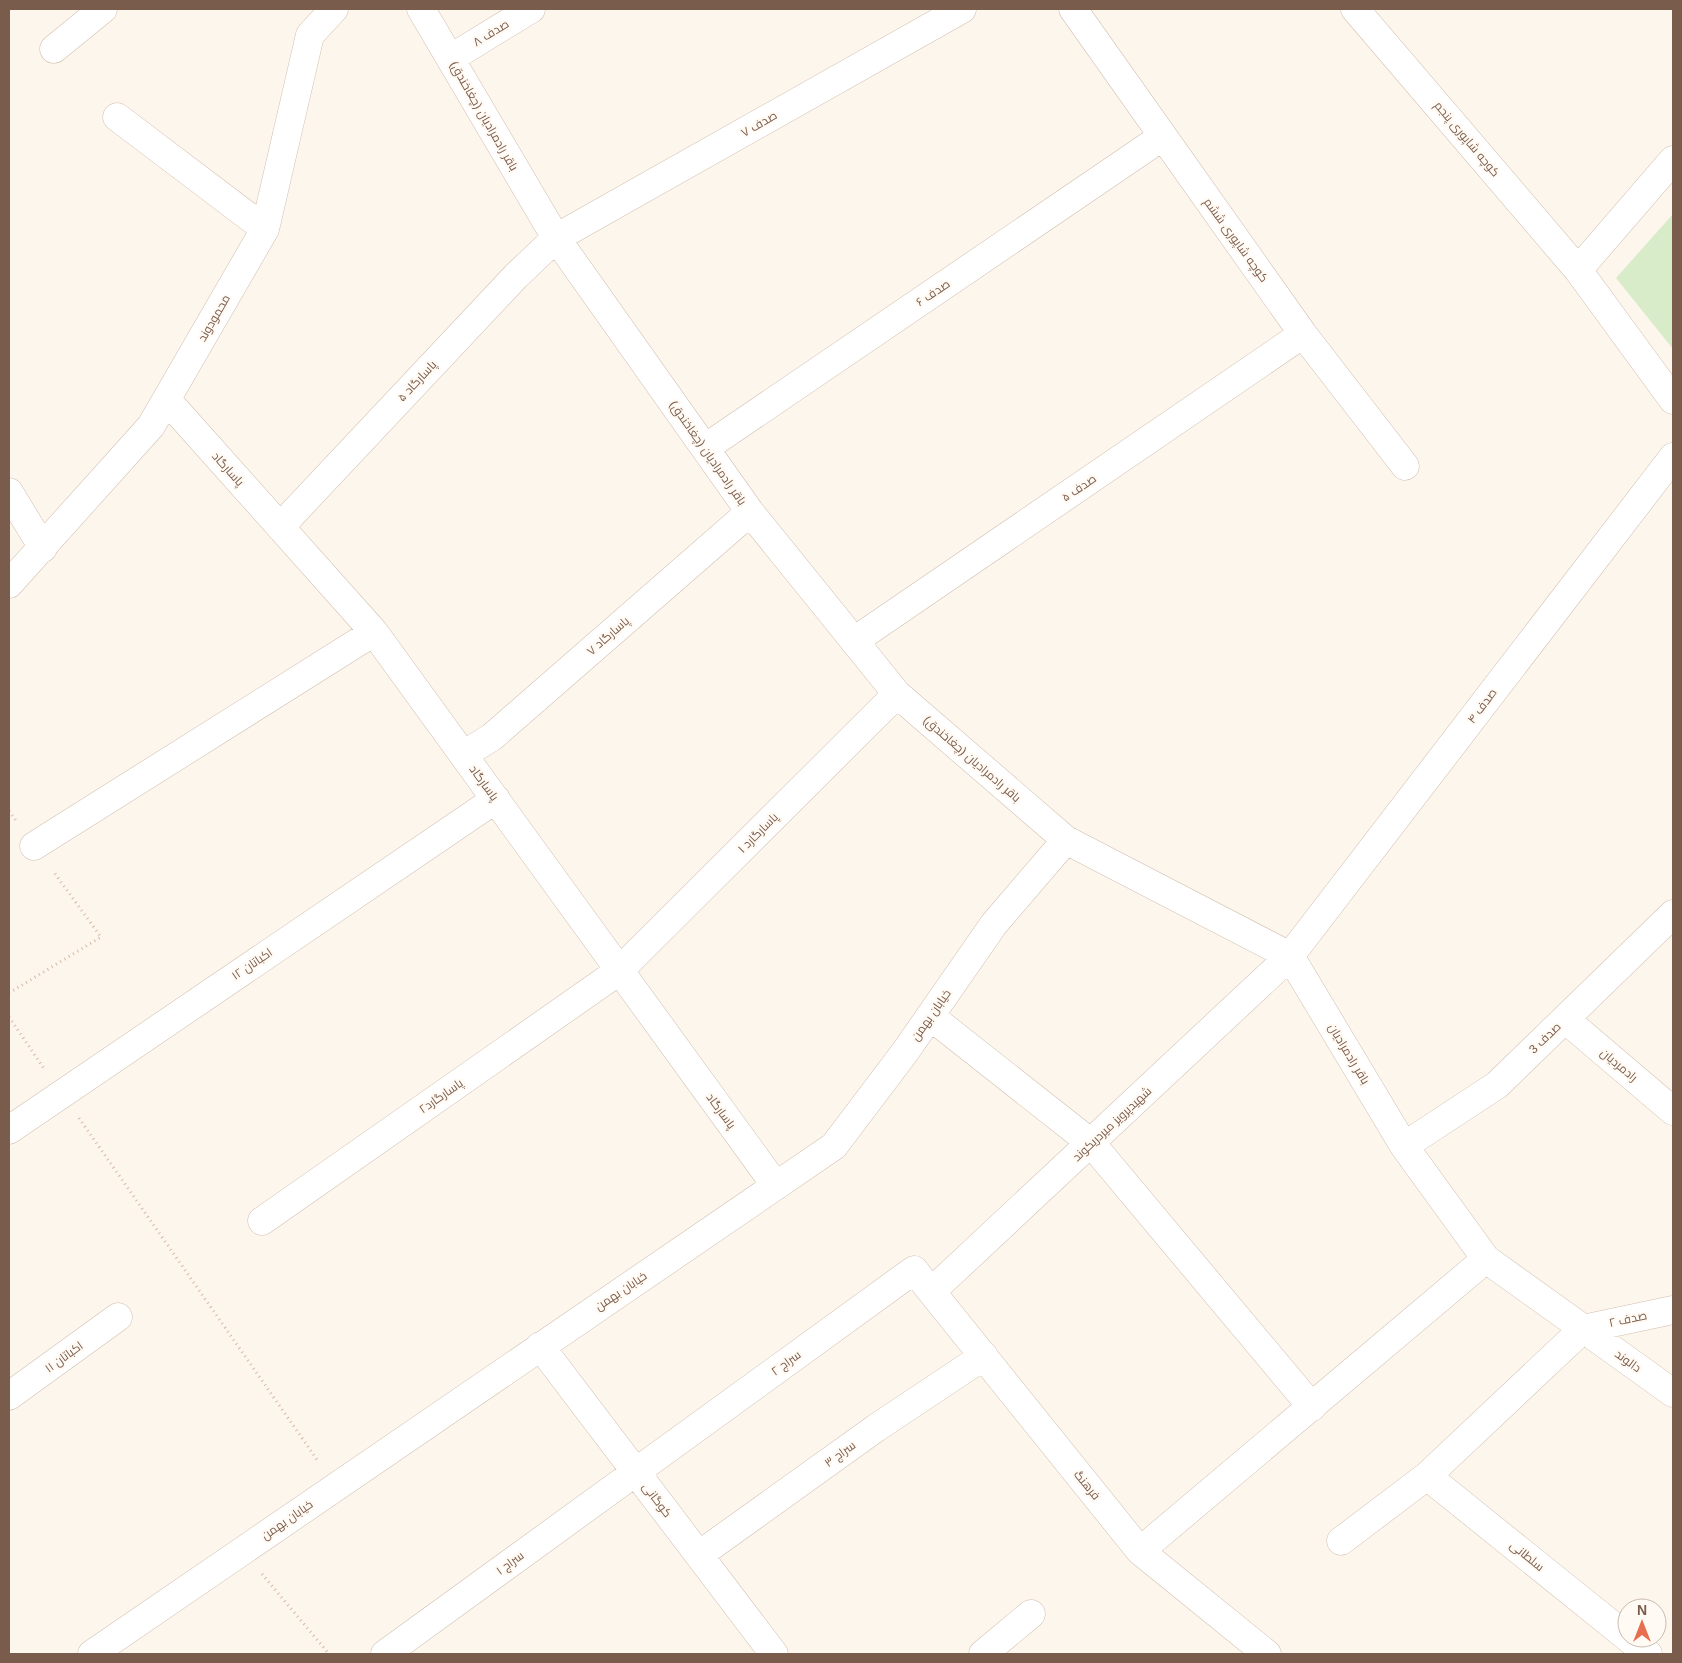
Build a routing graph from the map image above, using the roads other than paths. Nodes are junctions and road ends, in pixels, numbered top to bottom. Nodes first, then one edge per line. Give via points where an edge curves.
1 (103, 9) edge
2 (334, 9) edge
3 (422, 9) edge
4 (531, 9) edge
5 (962, 9) edge
6 (1073, 9) edge
7 (1355, 9) edge
8 (54, 49) dead end
9 (451, 58) junction
10 (116, 117) dead end
11 (1162, 137) junction
12 (1673, 160) edge
13 (265, 229) junction
14 (556, 238) junction
15 (1578, 270) junction
16 (1303, 334) junction
17 (166, 400) junction
18 (1673, 400) edge
19 (705, 448) junction
20 (1673, 457) edge
21 (1404, 466) dead end
22 (9, 492) edge
23 (750, 512) junction
24 (280, 527) junction
25 (43, 548) junction
26 (9, 584) edge
27 (374, 632) junction
28 (854, 641) junction
29 (897, 694) junction
30 (463, 755) junction
31 (496, 800) junction
32 (1066, 840) junction
33 (34, 846) road end
34 (1673, 914) edge
35 (1290, 956) junction
36 (619, 971) junction
37 (930, 1016) junction
38 (1565, 1019) junction
39 (1673, 1111) edge
40 (9, 1130) edge
41 (1091, 1143) junction
42 (1404, 1146) junction
43 (776, 1186) junction
44 (262, 1221) dead end
45 (1486, 1259) junction
46 (932, 1291) junction
47 (1673, 1310) edge
48 (118, 1317) dead end
49 (1583, 1329) junction
50 (540, 1346) junction
51 (984, 1356) junction
52 (1673, 1394) edge
53 (9, 1396) edge
54 (1312, 1407) junction
55 (635, 1471) junction
56 (1427, 1476) junction
57 (1341, 1541) dead end
58 (1140, 1551) junction
59 (699, 1555) junction
60 (1031, 1614) dead end
61 (1617, 1629) edge
62 (92, 1654) edge
63 (385, 1654) edge
64 (774, 1654) edge
65 (983, 1654) edge
66 (1267, 1654) edge

1 - 8 street
2 - 13 street, محمودوند via 310,35
3 - 9 street, باقر رادمرادیان (چغاخندق)
4 - 9 street, صدف ۸
5 - 14 street, صدف ۷
6 - 11 street, کوچه شاپوری ششم
7 - 15 street, کوچه شاپوری پنجم
9 - 14 street, باقر رادمرادیان (چغاخندق)
10 - 13 street
11 - 16 street, کوچه شاپوری ششم
11 - 19 street, صدف ۶
12 - 15 street
13 - 17 street, محمودوند
14 - 19 street, باقر رادمرادیان (چغاخندق)
14 - 24 street, پاسارگاد ۵ via 516,276
15 - 18 street, کوچه شاپوری پنجم
16 - 21 street, کوچه شاپوری ششم
16 - 28 street, صدف ۵
17 - 24 street, پاسارگاد
17 - 25 street, محمودوند via 151,426
19 - 23 street, باقر رادمرادیان (چغاخندق)
20 - 35 street, صدف ۴
22 - 25 street
23 - 28 street, باقر رادمرادیان (چغاخندق)
23 - 30 street, پاسارگاد ۷ via 492,736
24 - 27 street, پاسارگاد
25 - 26 street, محمودوند
27 - 30 street, پاسارگاد
27 - 33 street
28 - 29 street, باقر رادمرادیان (چغاخندق)
29 - 32 street, باقر رادمرادیان (چغاخندق)
29 - 36 street, پاسارگارد ۱
30 - 31 street, پاسارگاد
31 - 36 street, پاسارگاد
31 - 40 street, اکباتان ۱۲
32 - 35 street
32 - 37 street, خیابان بهمن via 994,924
34 - 38 street, صدف 3
35 - 41 street, شهیدپرویز میردریکوند
35 - 42 street, باقر رادمرادیان
36 - 43 street, پاسارگاد
36 - 44 street, پاسارگارد۲
37 - 41 street
37 - 43 street, خیابان بهمن via 834,1146
38 - 39 street, رادمردیان
38 - 42 street, صدف 3 via 1497,1085
41 - 46 street, شهیدپرویز میردریکوند
41 - 54 street
42 - 45 street, باقر رادمرادیان
43 - 50 street, خیابان بهمن
45 - 49 street, باقر رادمرادیان
45 - 54 street
46 - 51 street, فرهنگ
46 - 55 street, سراج ۲ via 914,1270
47 - 49 street, صدف ۲
48 - 53 street, اکباتان ۱۱
49 - 52 street, دالوند
49 - 56 street
50 - 55 street, کوگانی
50 - 62 street, خیابان بهمن
51 - 58 street, فرهنگ
51 - 59 street, سراج ۳ via 876,1428
54 - 58 street
55 - 59 street, کوگانی
55 - 63 street, سراج ۱
56 - 57 street
56 - 61 street, سلطانی
58 - 66 street, فرهنگ
59 - 64 street, کوگانی
60 - 65 street

